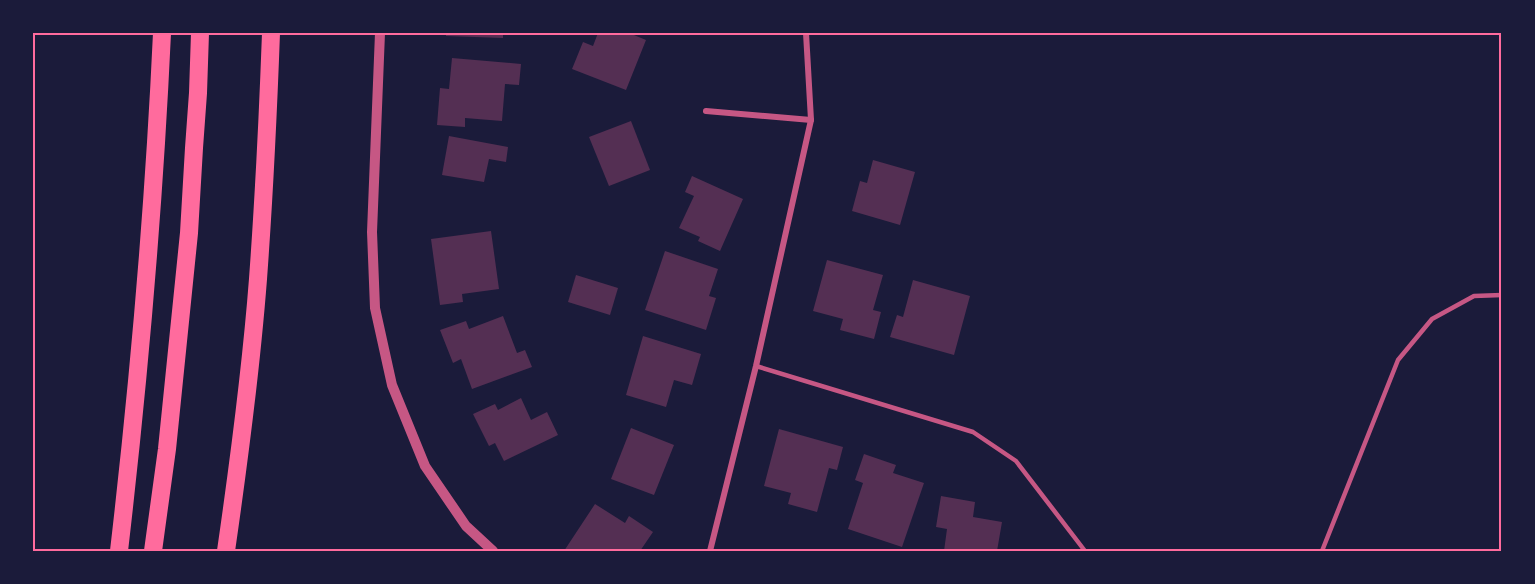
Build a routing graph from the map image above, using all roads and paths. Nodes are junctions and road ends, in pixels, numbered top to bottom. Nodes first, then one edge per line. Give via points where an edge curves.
1 (162, 33) edge
2 (200, 33) edge
3 (271, 33) edge
4 (380, 33) edge
5 (806, 33) edge
6 (706, 111) dead end
7 (811, 120) junction
8 (1502, 295) edge
9 (756, 366) junction
10 (132, 439) junction
11 (240, 456) junction
12 (108, 551) edge
13 (119, 551) edge
14 (153, 551) edge
15 (226, 551) edge
16 (237, 551) edge
17 (493, 551) edge
18 (710, 551) edge
19 (1086, 551) edge
20 (1322, 551) edge

1 - 10 highway via 148,266
2 - 14 highway via 189,233
3 - 11 highway via 258,281
4 - 17 street via 372,232 375,308 392,385 425,466 466,526
5 - 7 street
6 - 7 street
7 - 9 street
8 - 20 lane via 1474,296 1432,319 1398,360
9 - 18 street
9 - 19 lane via 973,432 1016,461
10 - 12 highway
10 - 13 highway
11 - 15 highway
11 - 16 highway

